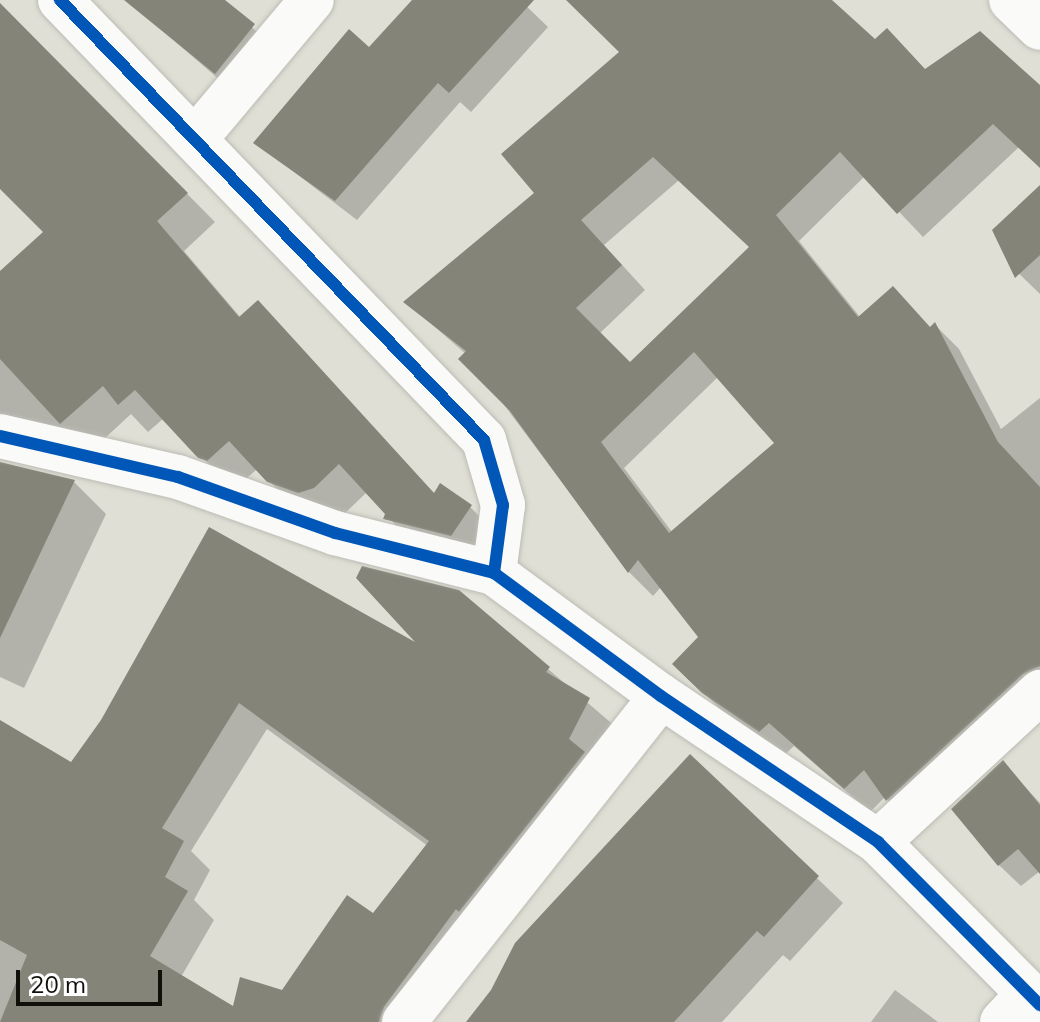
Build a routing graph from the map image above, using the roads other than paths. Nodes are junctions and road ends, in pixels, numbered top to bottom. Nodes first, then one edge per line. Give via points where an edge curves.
1 (60, 0) edge
2 (312, 0) edge
3 (1011, 0) edge
4 (1040, 28) edge
5 (196, 138) junction
6 (0, 436) edge
7 (494, 573) junction
8 (1040, 692) edge
9 (661, 696) junction
10 (878, 842) junction
11 (1023, 1007) edge
12 (404, 1022) edge

1 - 5 street
2 - 5 street
3 - 4 street
5 - 7 street via 484,440 503,505
6 - 7 street via 178,477 335,533
7 - 9 street
8 - 10 street
9 - 10 street
9 - 12 street
10 - 11 street

